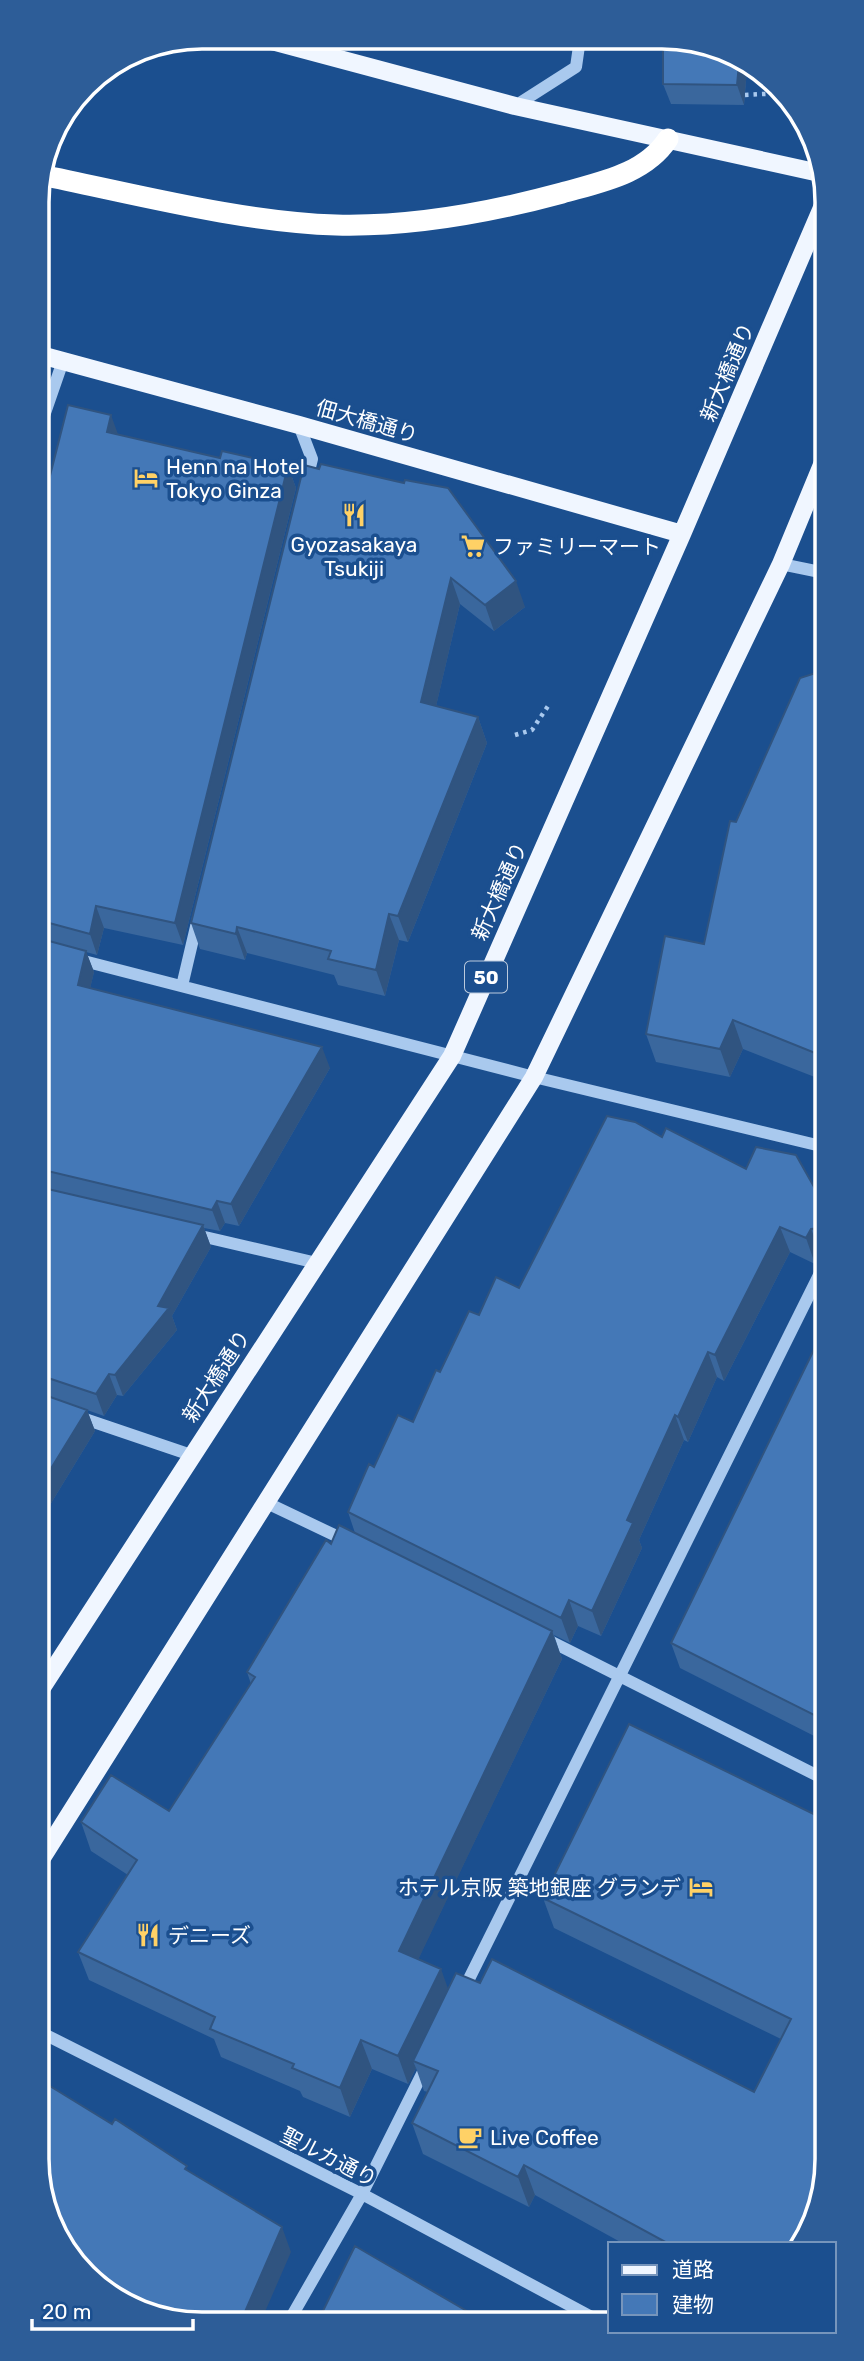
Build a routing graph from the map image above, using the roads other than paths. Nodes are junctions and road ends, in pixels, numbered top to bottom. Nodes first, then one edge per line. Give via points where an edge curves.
1 (314, 49) edge
2 (579, 49) edge
3 (515, 106) junction
4 (668, 139) junction
5 (812, 171) edge
6 (51, 177) edge
7 (815, 224) edge
8 (49, 357) edge
9 (63, 361) junction
10 (49, 401) edge
11 (299, 425) junction
12 (815, 482) edge
13 (302, 500) edge
14 (682, 534) junction
15 (781, 564) junction
16 (815, 571) edge
17 (202, 905) edge
18 (64, 956) edge
19 (182, 986) junction
20 (452, 1056) junction
21 (534, 1077) junction
22 (815, 1145) edge
23 (180, 1231) edge
24 (317, 1263) junction
25 (815, 1283) edge
26 (64, 1412) edge
27 (191, 1455) junction
28 (267, 1503) junction
29 (355, 1545) edge
30 (531, 1632) edge
31 (619, 1675) junction
32 (49, 1676) edge
33 (815, 1774) edge
34 (49, 1847) edge
35 (455, 2008) edge
36 (49, 2037) edge
37 (430, 2057) edge
38 (362, 2194) junction
39 (294, 2312) edge
40 (582, 2312) edge

1 - 3 main road
2 - 3 street via 576,67
3 - 4 main road
4 - 5 main road
4 - 6 highway via 646,163 600,182 522,204 403,224 334,225 270,218
7 - 14 main road, 新大橋通り / 50
8 - 9 main road, 佃大橋通り
9 - 10 street
9 - 11 main road, 佃大橋通り
11 - 13 street via 312,459
11 - 14 main road, 佃大橋通り
12 - 15 main road
14 - 20 main road, 新大橋通り / 50
15 - 16 street
15 - 21 main road
17 - 19 street
18 - 19 street
19 - 20 street
20 - 21 street
20 - 24 main road, 新大橋通り / 50
21 - 22 street
21 - 28 main road
23 - 24 street
24 - 27 main road, 新大橋通り / 50
25 - 31 street
26 - 27 street
27 - 32 main road, 新大橋通り / 50
28 - 29 street
28 - 34 main road
30 - 31 street
31 - 33 street
31 - 35 street
36 - 38 street, 聖ルカ通り
37 - 38 street
38 - 39 street
38 - 40 street, 聖ルカ通り

